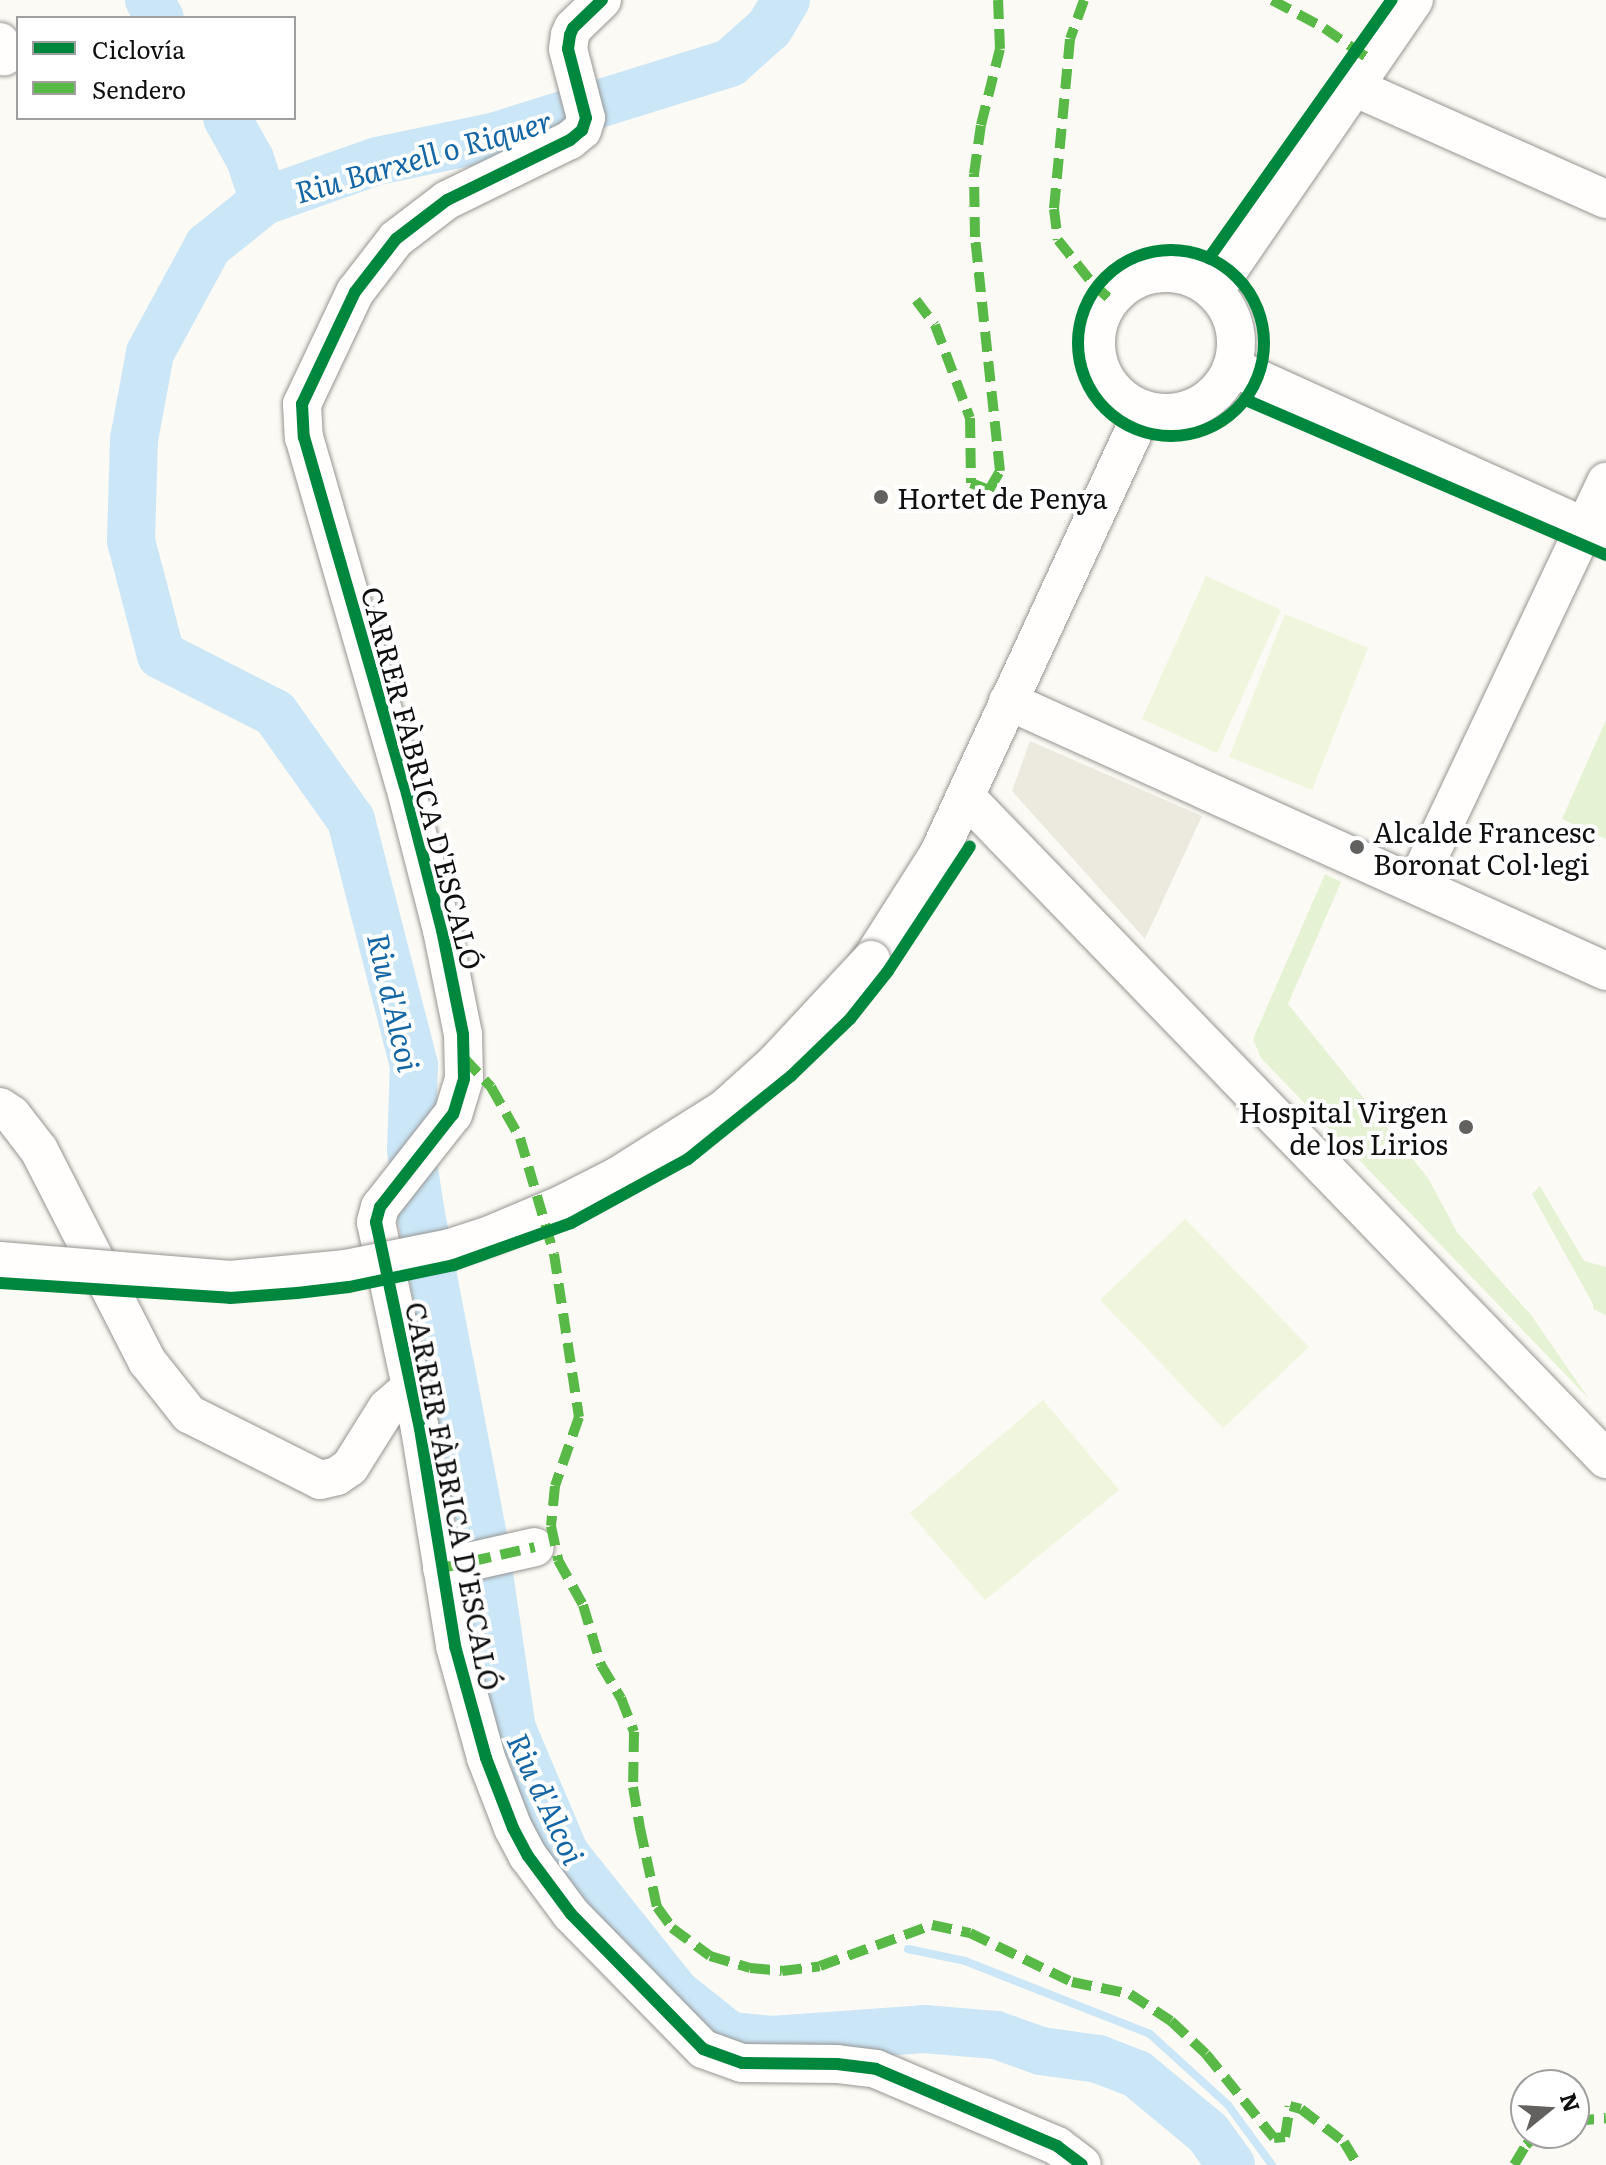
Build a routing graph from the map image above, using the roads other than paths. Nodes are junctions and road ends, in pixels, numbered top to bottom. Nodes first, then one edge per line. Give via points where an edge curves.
1 (602, 0) edge
2 (1414, 0) edge
3 (1354, 87) junction
4 (1606, 199) edge
5 (1214, 291) junction
6 (1232, 367) junction
7 (1144, 410) junction
8 (1606, 482) edge
9 (1596, 532) edge
10 (1008, 701) junction
11 (966, 797) junction
12 (1416, 884) junction
13 (1606, 971) edge
14 (0, 1107) edge
15 (0, 1261) edge
16 (412, 1386) junction
17 (1606, 1459) edge
18 (535, 1547) dead end
19 (443, 1568) junction
20 (1082, 2165) edge

1 - 16 street, CARRER FÀBRICA D'ESCALÓ via 573,28 568,49 586,118 582,130 447,200 386,250 355,292 302,404 304,437 405,786 463,1034 464,1079 453,1114 380,1207 376,1222
2 - 3 street
3 - 4 street
3 - 5 street
5 - 6 street via 1234,324
5 - 7 street via 1190,277 1166,272 1135,280 1111,300 1097,330 1099,363 1116,392
6 - 7 street via 1224,383 1197,406 1162,413
6 - 9 street
7 - 10 street
8 - 9 street
9 - 12 street
10 - 11 street
10 - 12 street
11 - 15 street, bridge via 921,885 871,960 775,1063 724,1109 563,1204 450,1248 346,1269 230,1280
11 - 17 street
12 - 13 street
14 - 16 street via 39,1150 147,1361 189,1414 320,1480 350,1467 387,1408
16 - 19 street, CARRER FÀBRICA D'ESCALÓ
18 - 19 street
19 - 20 street, CARRER FÀBRICA D'ESCALÓ via 458,1659 486,1758 513,1828 571,1914 695,2042 713,2055 742,2063 876,2069 1057,2146

